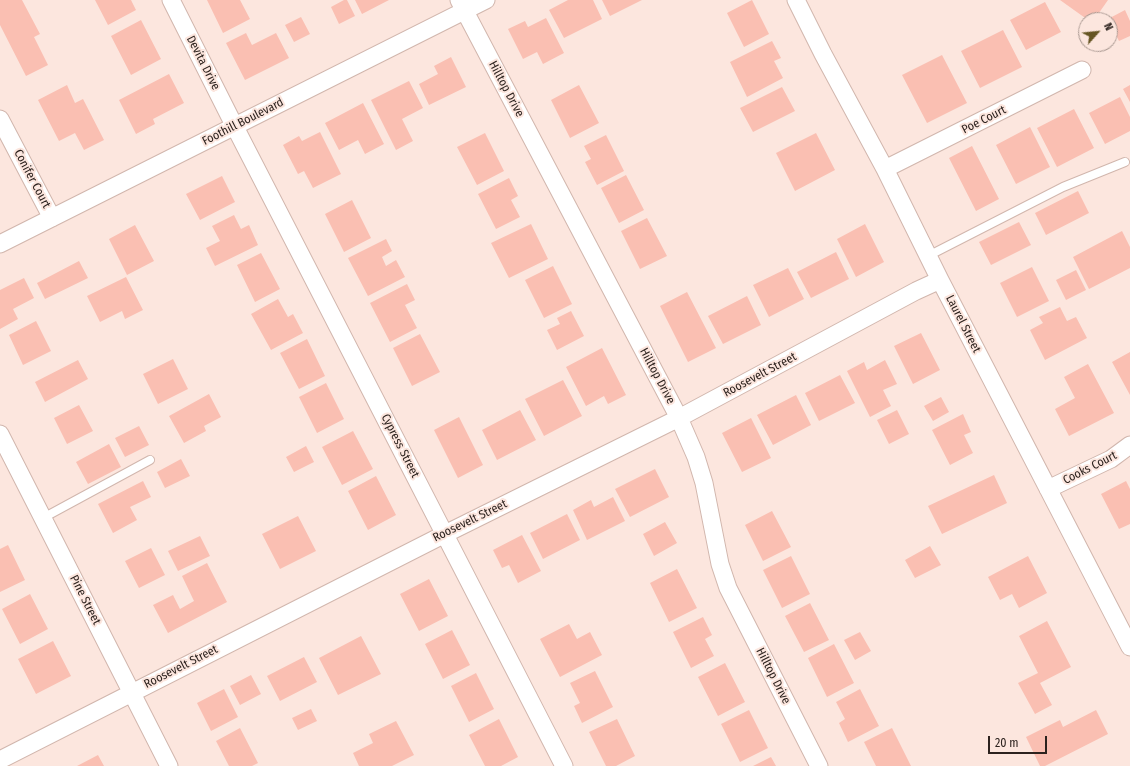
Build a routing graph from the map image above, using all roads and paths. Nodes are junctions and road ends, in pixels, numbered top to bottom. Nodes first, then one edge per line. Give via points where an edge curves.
1 (171, 0) edge
2 (486, 0) edge
3 (796, 0) edge
4 (462, 6) edge
5 (1082, 70) dead end
6 (0, 119) edge
7 (234, 127) junction
8 (1125, 162) dead end
9 (885, 169) junction
10 (52, 218) junction
11 (0, 244) edge
12 (928, 256) junction
13 (940, 280) junction
14 (679, 418) junction
15 (0, 434) edge
16 (1130, 445) edge
17 (150, 460) dead end
18 (1048, 489) junction
19 (43, 518) junction
20 (444, 534) junction
21 (1130, 647) edge
22 (132, 692) junction
23 (0, 760) edge
24 (169, 766) edge
25 (564, 766) edge
26 (819, 766) edge

1 - 7 street, Devita Drive
2 - 4 street, Foothill Boulevard
3 - 9 street, Laurel Street
4 - 7 street, Foothill Boulevard
4 - 14 street, Hilltop Drive
5 - 9 street, Poe Court
6 - 10 street, Conifer Court
7 - 10 street, Foothill Boulevard
7 - 20 street, Cypress Street
8 - 12 lane via 1063,187
9 - 12 street, Laurel Street
10 - 11 street, Foothill Boulevard
12 - 13 street, Laurel Street
13 - 14 street, Roosevelt Street
13 - 18 street, Laurel Street
14 - 20 street, Roosevelt Street
14 - 26 street, Hilltop Drive via 704,483 720,564 728,588
15 - 19 street, Pine Street
16 - 18 street, Cooks Court via 1111,459
17 - 19 lane
18 - 21 street, Laurel Street
19 - 22 street, Pine Street
20 - 22 street, Roosevelt Street
20 - 25 street, Cypress Street
22 - 23 street, Roosevelt Street
22 - 24 street, Pine Street

